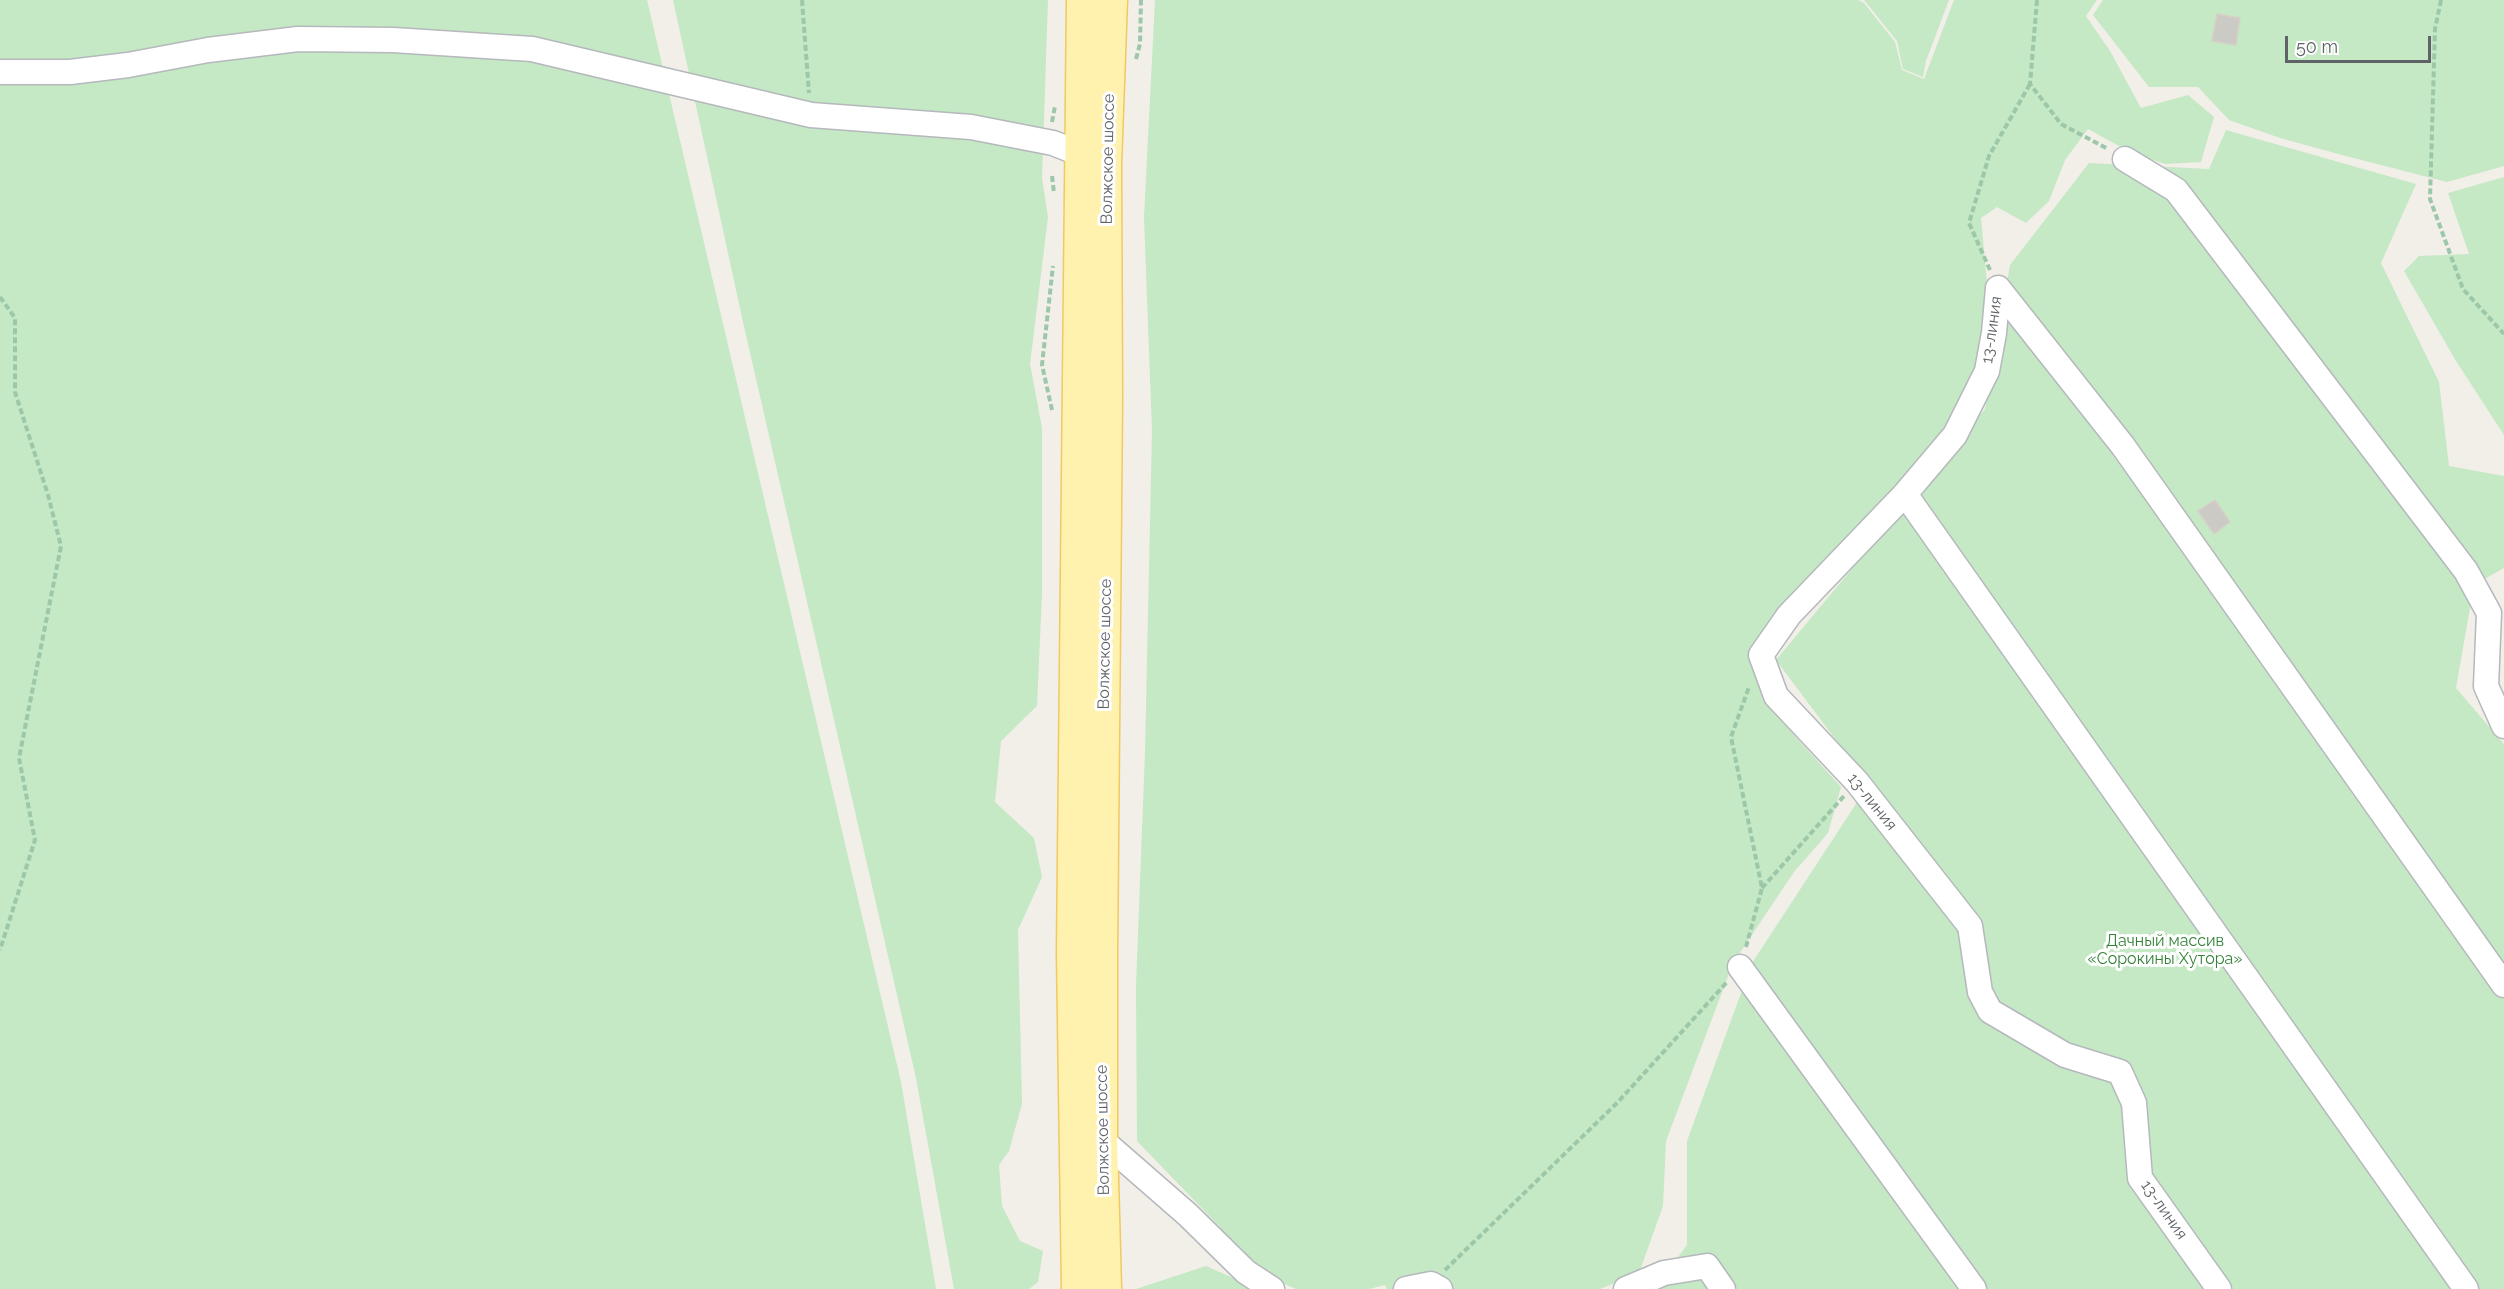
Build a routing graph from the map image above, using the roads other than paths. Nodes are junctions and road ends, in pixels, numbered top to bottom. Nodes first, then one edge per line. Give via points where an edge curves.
1 (1082, 0) edge
2 (1112, 0) edge
3 (0, 72) edge
4 (1094, 159) junction
5 (2125, 159) road end
6 (1905, 494) junction
7 (2496, 645) edge
8 (2504, 726) edge
9 (1740, 967) road end
10 (2504, 985) edge
11 (1102, 1140) junction
12 (1245, 1280) edge
13 (1436, 1287) edge
14 (1077, 1289) edge
15 (1106, 1289) edge
16 (1272, 1289) edge
17 (1406, 1289) edge
18 (1626, 1289) edge
19 (1723, 1289) edge
20 (1974, 1289) edge
21 (2219, 1289) edge
22 (2466, 1289) edge

1 - 4 main road, Волжское шоссе
2 - 4 main road, Волжское шоссе
3 - 4 lane via 70,72 298,39 393,40 532,49 811,115 971,127 1053,143
4 - 11 main road, Волжское шоссе
4 - 14 main road, Волжское шоссе via 1072,953
5 - 7 lane via 2176,190 2466,571 2489,613
6 - 10 lane, 13-линия via 1955,435 1987,371 1998,288 2123,446
6 - 21 lane, 13-линия via 1789,615 1761,655 1776,696 1857,782 1970,926 1980,992 1990,1011 2065,1055 2120,1072 2134,1102 2140,1178
6 - 22 lane
7 - 8 lane via 2486,686
9 - 20 lane
11 - 12 lane via 1188,1215
11 - 15 main road, Волжское шоссе
12 - 16 lane
13 - 17 lane
18 - 19 lane via 1664,1273 1707,1266

